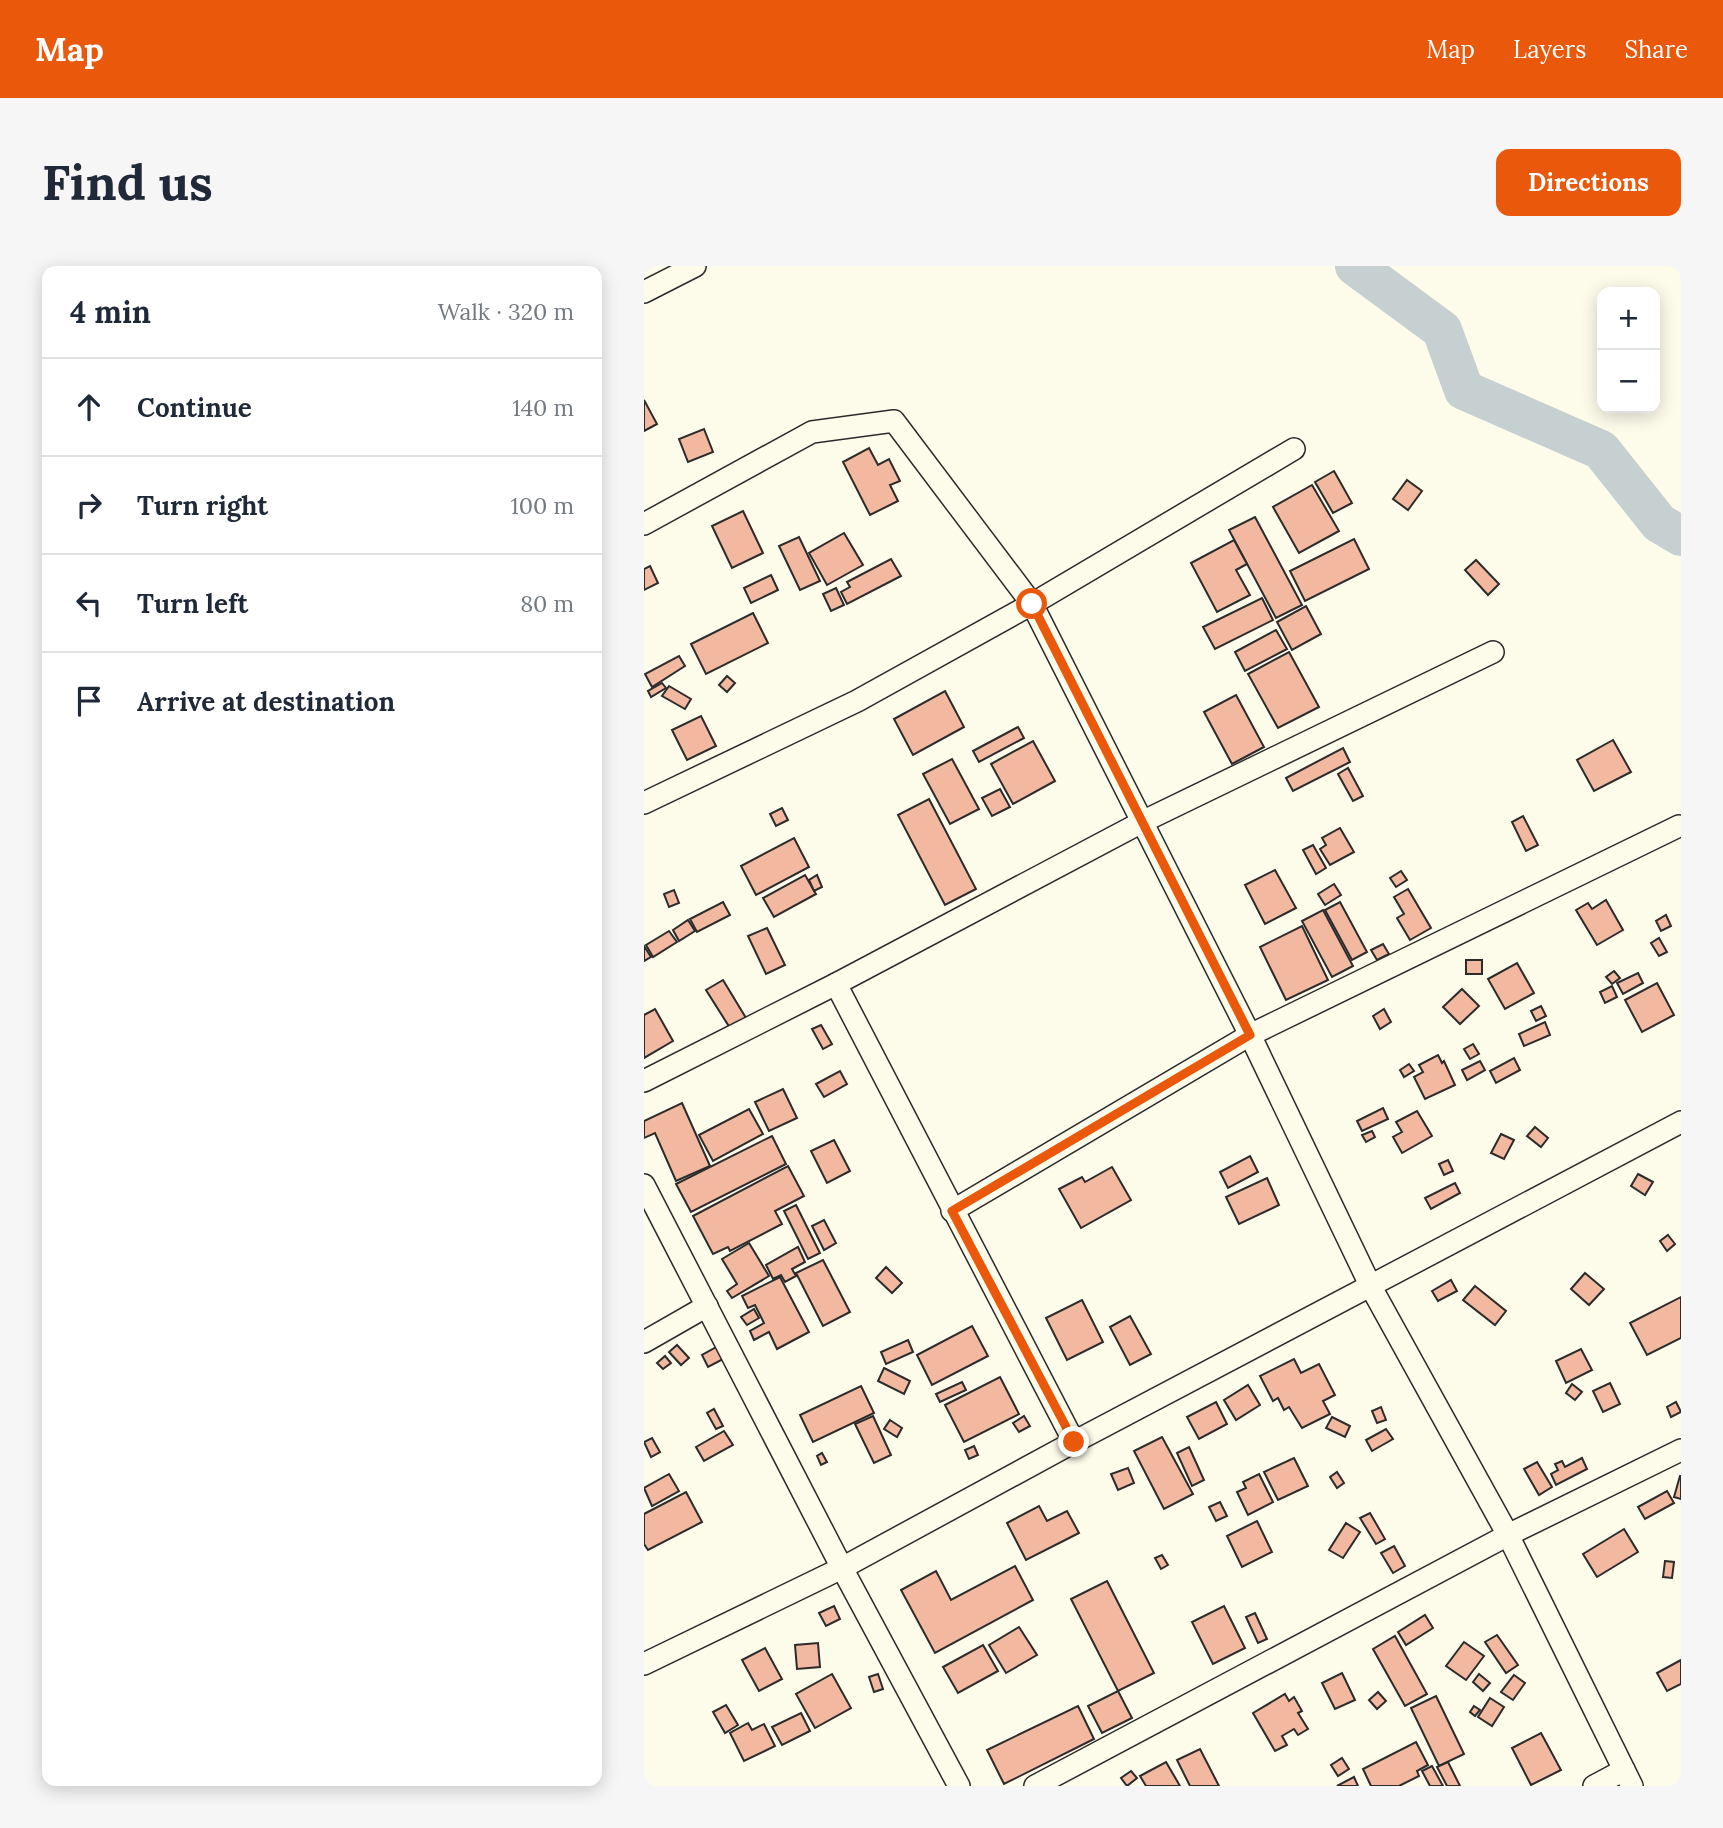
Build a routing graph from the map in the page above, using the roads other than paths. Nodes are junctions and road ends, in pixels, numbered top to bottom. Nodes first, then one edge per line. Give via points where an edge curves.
1 (695, 266) edge
2 (644, 292) edge
3 (1294, 449) dead end
4 (644, 524) edge
5 (1032, 604) junction
6 (1493, 652) dead end
7 (644, 803) edge
8 (1143, 822) junction
9 (1679, 826) dead end
10 (836, 984) junction
11 (1250, 1035) junction
12 (644, 1081) edge
13 (1681, 1122) edge
14 (644, 1185) edge
15 (952, 1211) junction
16 (1371, 1287) junction
17 (707, 1306) junction
18 (644, 1342) edge
19 (1074, 1442) junction
20 (1681, 1450) edge
21 (1508, 1535) junction
22 (842, 1568) junction
23 (644, 1664) edge
24 (1628, 1778) edge
25 (959, 1786) edge
26 (1035, 1786) edge
27 (1594, 1786) edge

1 - 2 street
3 - 5 street
4 - 5 street via 812,432 894,421
5 - 7 street via 857,701
5 - 8 street
6 - 8 street
8 - 10 street
8 - 11 street
9 - 11 street
10 - 12 street
10 - 15 street
11 - 15 street
11 - 16 street
13 - 16 street
14 - 17 street
15 - 19 street
16 - 19 street
16 - 21 street
17 - 18 street
17 - 22 street
19 - 22 street
20 - 21 street
21 - 24 street
21 - 26 street
22 - 23 street
22 - 25 street
24 - 27 street

